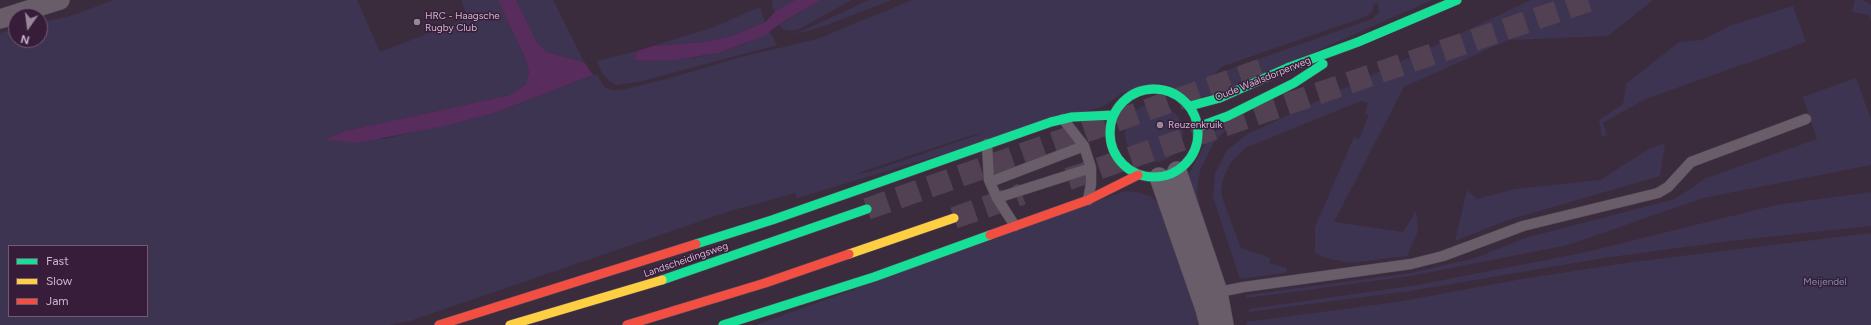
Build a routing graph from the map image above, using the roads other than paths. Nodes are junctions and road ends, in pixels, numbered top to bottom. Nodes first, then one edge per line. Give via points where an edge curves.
1 (60, 0) edge
2 (1457, 0) edge
3 (0, 19) edge
4 (1358, 42) junction
5 (1190, 106) junction
6 (1114, 115) junction
7 (1063, 119) junction
8 (1806, 119) dead end
9 (1198, 127) junction
10 (987, 144) junction
11 (1084, 146) junction
12 (1091, 168) junction
13 (1177, 171) junction
14 (1138, 174) junction
15 (1159, 177) junction
16 (990, 182) junction
17 (997, 198) junction
18 (1088, 200) junction
19 (867, 209) tunnel mouth
20 (954, 218) tunnel mouth
21 (1015, 226) junction
22 (1209, 294) junction
23 (576, 307) junction
24 (558, 320) dead end
25 (439, 325) edge
26 (510, 325) edge
27 (627, 325) edge
28 (723, 325) edge
29 (1209, 325) edge
30 (1224, 325) edge

1 - 3 street
2 - 4 main road, Oude Waalsdorperweg
4 - 5 main road, Oude Waalsdorperweg via 1287,68 1220,98
4 - 9 main road, Oude Waalsdorperweg via 1294,82 1228,116
5 - 6 main road via 1178,96 1164,90 1144,90 1126,99
5 - 9 main road
6 - 7 main road via 1072,116
6 - 14 main road via 1110,131 1112,146 1122,164
7 - 10 main road
7 - 11 lane
8 - 22 lane via 1691,162 1668,188 1658,193 1523,226 1443,256 1411,264
9 - 13 main road via 1194,152 1187,163
10 - 16 lane
10 - 25 main road via 772,220
11 - 12 lane
11 - 16 lane
12 - 17 lane
12 - 18 lane
13 - 15 main road
13 - 22 street
14 - 15 main road
14 - 18 main road
15 - 22 street
16 - 17 lane
17 - 21 lane
18 - 21 main road
19 - 23 main road, Landscheidingsweg via 689,272
20 - 27 main road via 765,283
21 - 28 main road via 874,277
22 - 29 street
22 - 30 street
23 - 24 main road
23 - 26 main road, Landscheidingsweg

